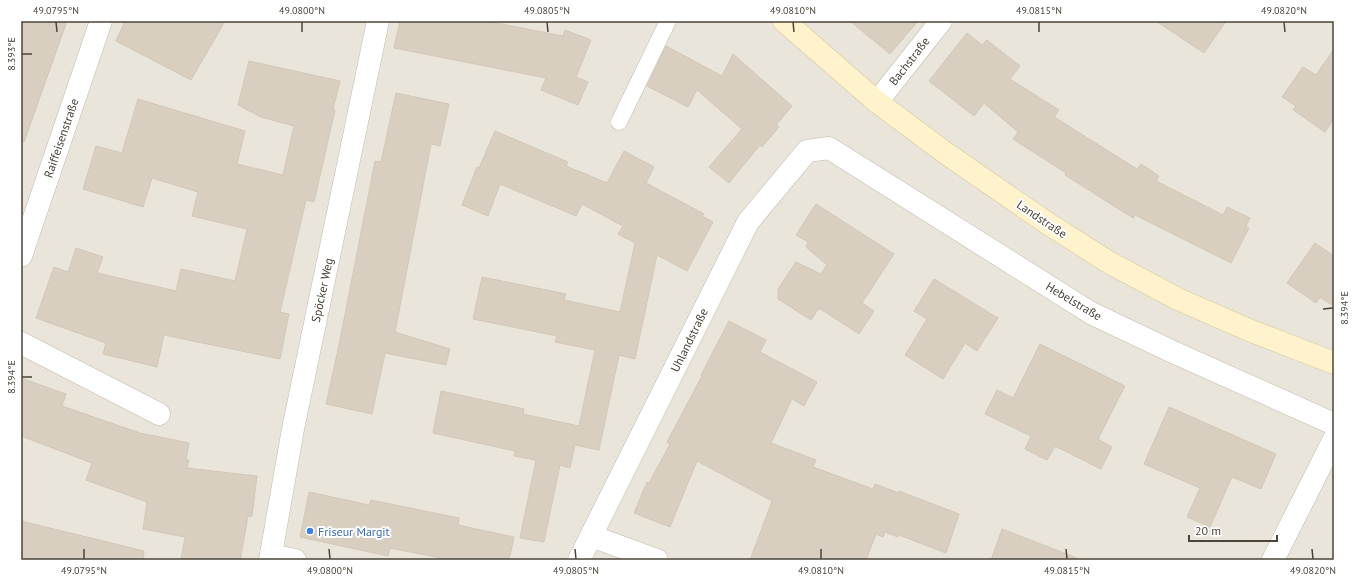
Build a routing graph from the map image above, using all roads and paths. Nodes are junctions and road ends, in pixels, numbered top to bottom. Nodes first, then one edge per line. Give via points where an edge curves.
1 (101, 21) edge
2 (378, 21) edge
3 (668, 21) edge
4 (784, 21) edge
5 (941, 21) edge
6 (877, 102) junction
7 (619, 122) dead end
8 (829, 148) joint
9 (21, 256) edge
10 (21, 343) edge
11 (1334, 363) edge
12 (159, 414) dead end
13 (1334, 424) edge
14 (1334, 439) edge
15 (591, 536) junction
16 (270, 557) edge
17 (295, 560) edge
18 (579, 560) edge
19 (657, 560) edge
20 (1273, 560) edge

1 - 9 street, Raiffeisenstraße
2 - 16 street, Spöcker Weg via 293,429
3 - 7 lane
4 - 6 street, Landstraße
5 - 6 street, Bachstraße
6 - 11 street, Landstraße via 953,159 1110,263 1178,299
8 - 13 street, Hebelstraße via 1091,313
8 - 15 street, Uhlandstraße via 807,151 748,222
10 - 12 street
14 - 20 street
15 - 18 street, Uhlandstraße
15 - 19 street
16 - 17 street

